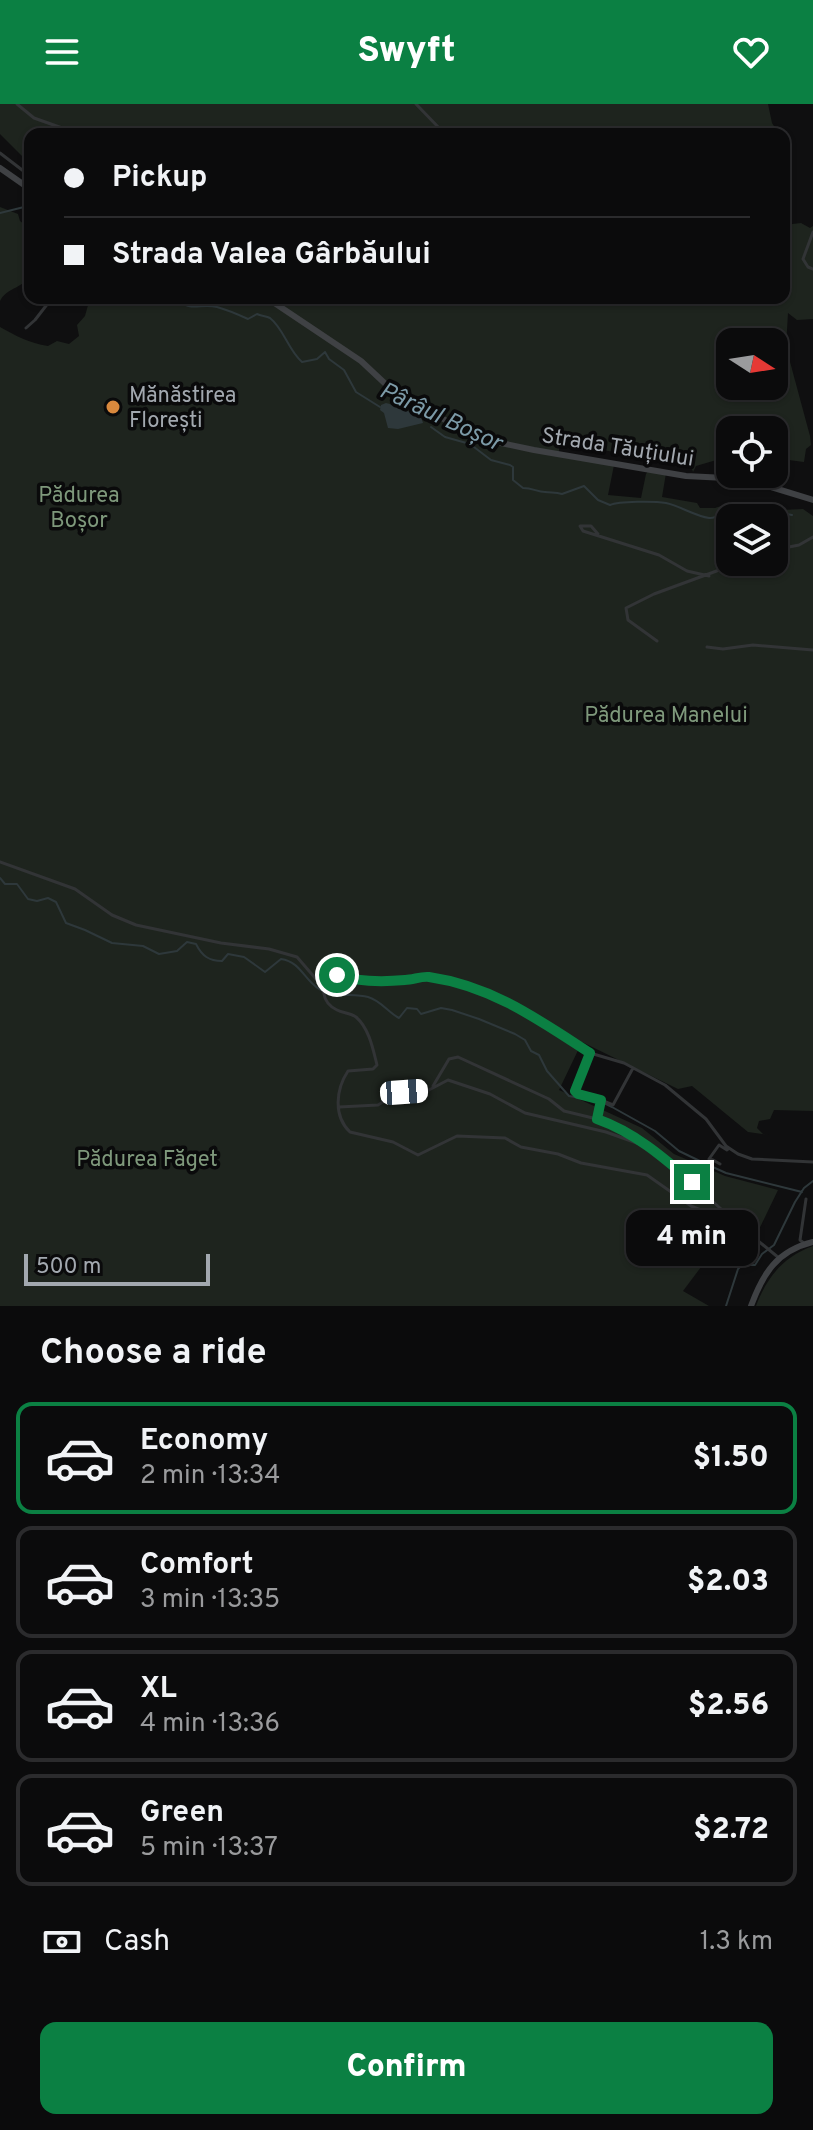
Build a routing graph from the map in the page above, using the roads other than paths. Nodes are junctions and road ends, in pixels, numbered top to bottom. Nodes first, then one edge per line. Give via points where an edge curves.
1 (17, 104) edge
2 (416, 104) edge
3 (62, 128) edge
4 (439, 128) edge
5 (0, 153) edge
6 (0, 168) edge
7 (24, 171) edge
8 (24, 185) edge
9 (813, 232) edge
10 (813, 269) edge
11 (47, 304) edge
12 (276, 304) edge
13 (26, 328) dead end
14 (813, 500) edge
15 (598, 534) dead end
16 (813, 537) edge
17 (788, 547) edge
18 (716, 573) edge
19 (709, 576) junction
20 (657, 641) dead end
21 (707, 647) dead end
22 (813, 650) edge
23 (0, 862) edge
24 (322, 989) junction
25 (590, 1053) junction
26 (633, 1068) junction
27 (430, 1089) junction
28 (601, 1101) junction
29 (339, 1107) junction
30 (597, 1119) junction
31 (645, 1146) junction
32 (730, 1150) junction
33 (813, 1162) edge
34 (720, 1164) dead end
35 (806, 1199) dead end
36 (740, 1226) junction
37 (809, 1243) edge
38 (780, 1259) junction
39 (751, 1306) edge

1 - 3 street via 34,118
2 - 4 street
5 - 7 street
6 - 8 main road
9 - 10 street via 803,259
11 - 13 street
12 - 14 main road, Strada Tăuțiului via 379,376 409,406 494,443 686,476 745,479
15 - 19 street
16 - 17 street
18 - 19 street
19 - 20 street via 626,608 628,620
21 - 22 street
23 - 24 street via 75,889 136,925 297,957
24 - 25 street via 327,971 354,980 428,977 505,999
24 - 29 street via 332,1008 358,1019 376,1061 373,1069 347,1072
25 - 26 street
25 - 28 street via 575,1091
26 - 28 street via 613,1105
26 - 32 street via 673,1091 706,1119
27 - 29 street via 396,1094 378,1105
27 - 30 street via 449,1059 458,1057 564,1111
27 - 31 street via 453,1081 525,1113
28 - 30 street
29 - 36 street via 348,1131 393,1142 417,1155 457,1136 505,1138 581,1163 647,1175 691,1206
30 - 31 street
31 - 36 street
32 - 33 street via 752,1159
32 - 34 street via 719,1145 709,1159 710,1165
35 - 37 street via 800,1240
36 - 38 street
37 - 38 main road
38 - 39 main road via 765,1273

